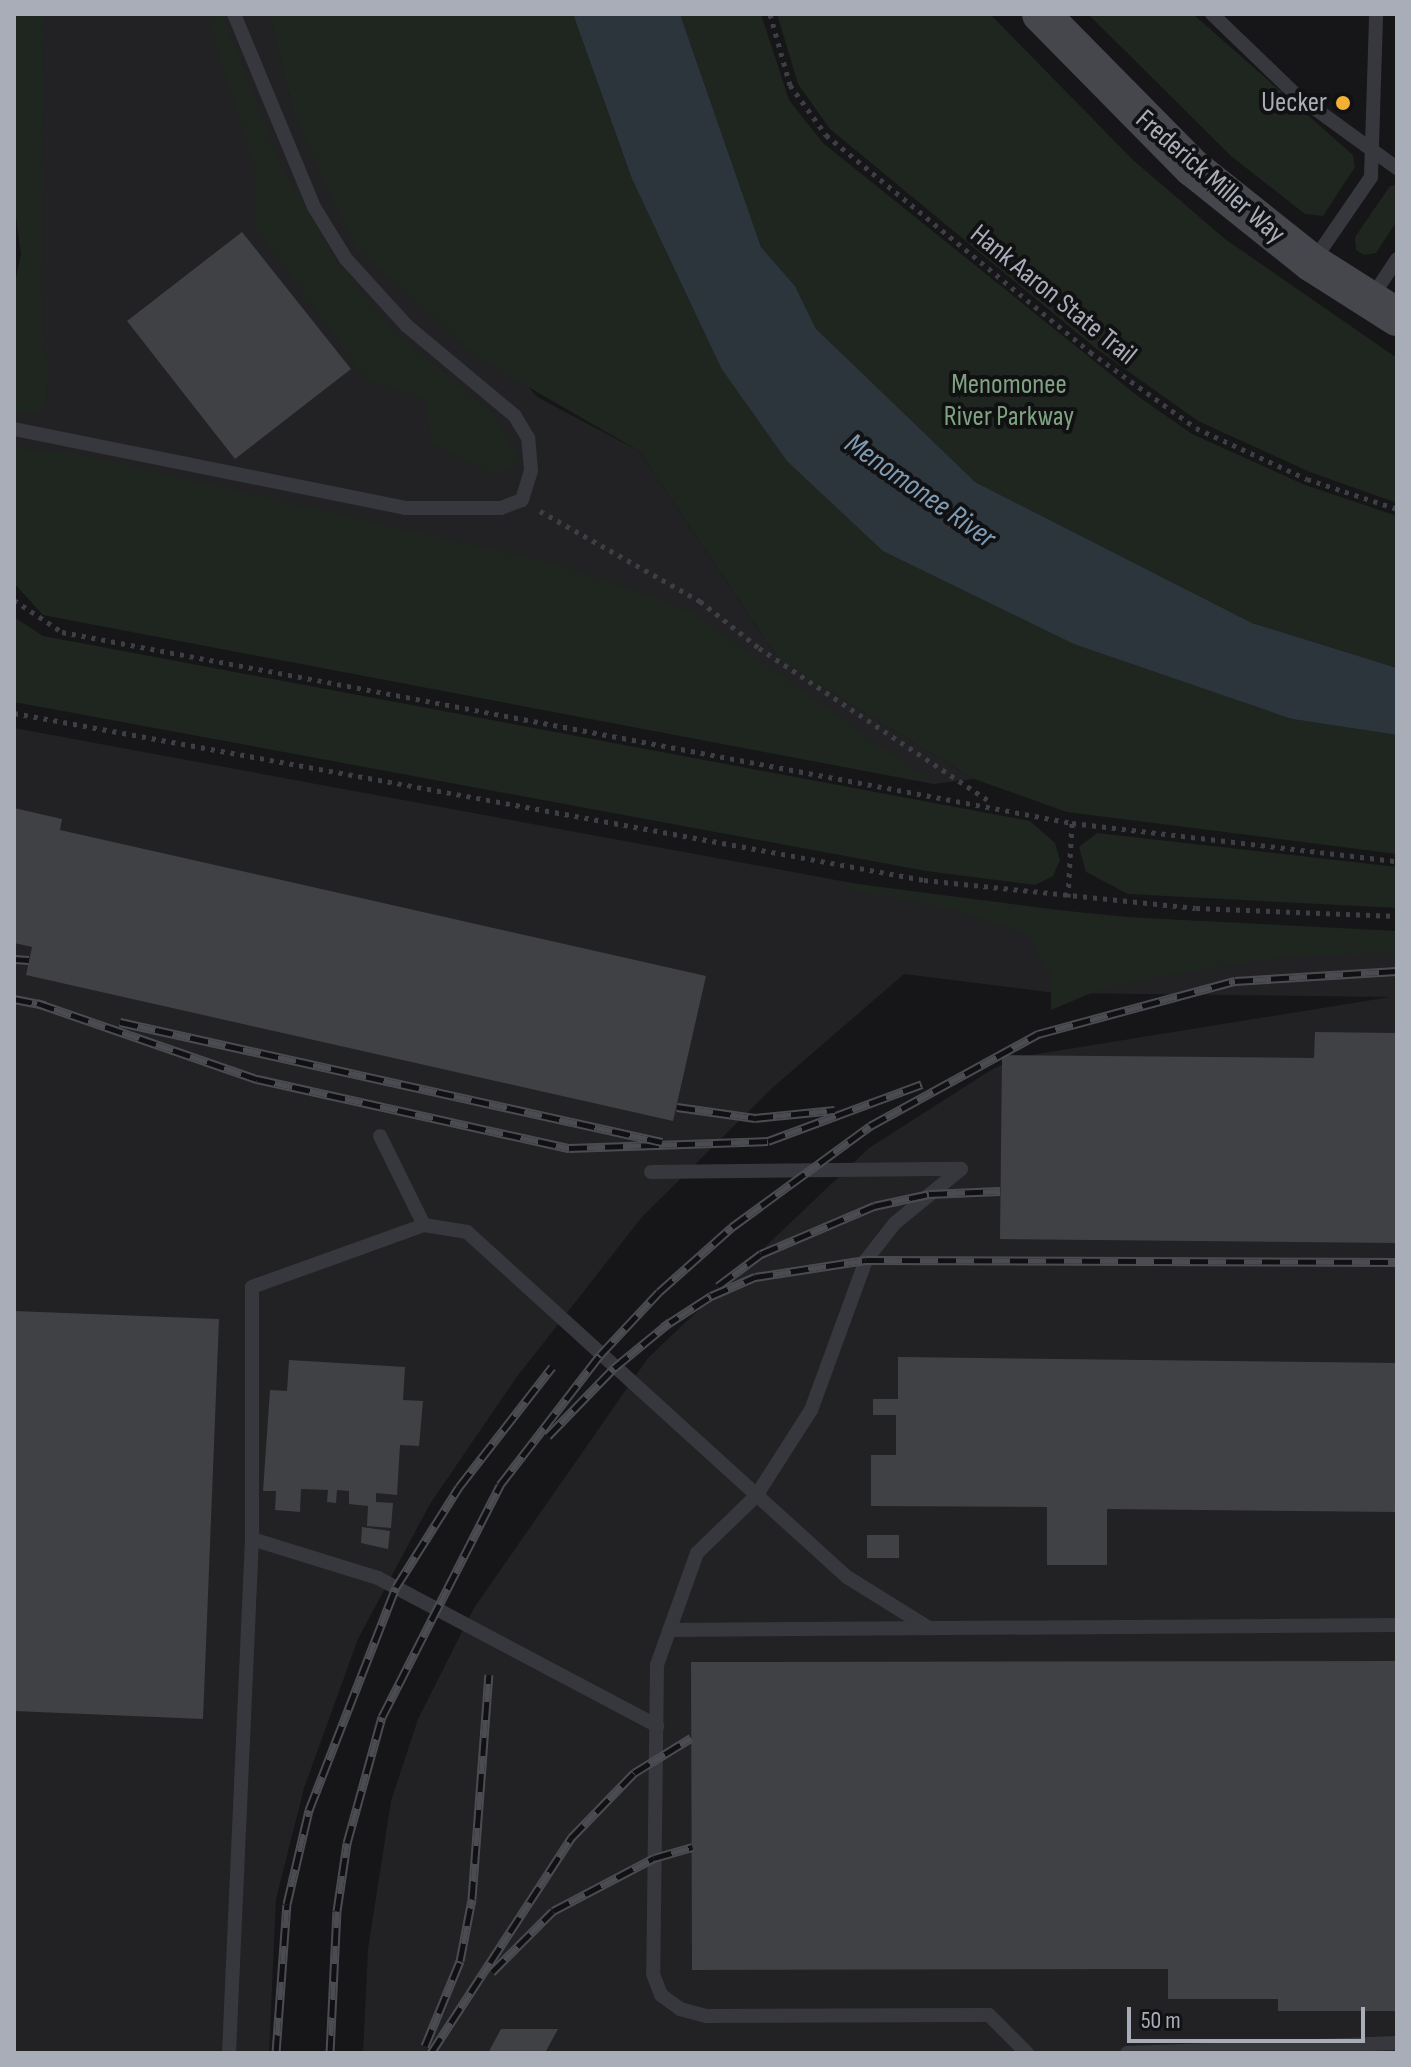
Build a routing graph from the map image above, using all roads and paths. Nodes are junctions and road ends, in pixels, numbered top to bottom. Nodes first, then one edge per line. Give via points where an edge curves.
1 (234, 14) edge
2 (770, 14) edge
3 (1041, 14) edge
4 (1212, 14) edge
5 (1376, 14) edge
6 (1377, 154) junction
7 (1397, 168) edge
8 (1397, 259) edge
9 (1312, 263) junction
10 (1383, 309) edge
11 (14, 429) edge
12 (522, 500) junction
13 (1397, 509) edge
14 (14, 600) edge
15 (14, 713) edge
16 (996, 806) junction
17 (1072, 823) junction
18 (1397, 861) edge
19 (1068, 897) junction
20 (1397, 916) edge
21 (380, 1136) dead end
22 (651, 1172) dead end
23 (424, 1225) junction
24 (756, 1496) junction
25 (252, 1539) junction
26 (1397, 1625) edge
27 (929, 1628) junction
28 (669, 1630) junction
29 (657, 1726) junction
30 (1397, 2043) edge
31 (229, 2053) edge
32 (1027, 2053) edge
33 (1127, 2053) edge

1 - 12 lane via 314,207 346,259 407,326 515,416 528,438 531,470
2 - 13 path, Hank Aaron State Trail via 790,85 826,135 1090,352 1196,428 1307,479
3 - 9 street, Frederick Miller Way via 1171,148
4 - 6 lane via 1295,94
5 - 6 lane
6 - 7 lane
6 - 9 lane via 1371,177
8 - 10 lane
9 - 10 street, Frederick Miller Way
11 - 12 lane via 405,508 501,508
12 - 16 path via 700,601 759,648
14 - 16 path via 62,632
15 - 19 path via 809,861
16 - 17 path
17 - 18 path
17 - 19 path
19 - 20 path
21 - 23 lane
22 - 24 lane via 961,1169 895,1223 866,1260 811,1410
23 - 24 lane via 467,1232
23 - 25 lane via 252,1287
24 - 27 lane via 847,1577
24 - 28 lane via 697,1553
25 - 29 lane via 378,1578
25 - 31 lane
26 - 27 lane
27 - 28 lane
28 - 29 lane via 657,1665
29 - 32 lane via 653,1974 661,1995 706,2016 989,2015
30 - 33 lane

